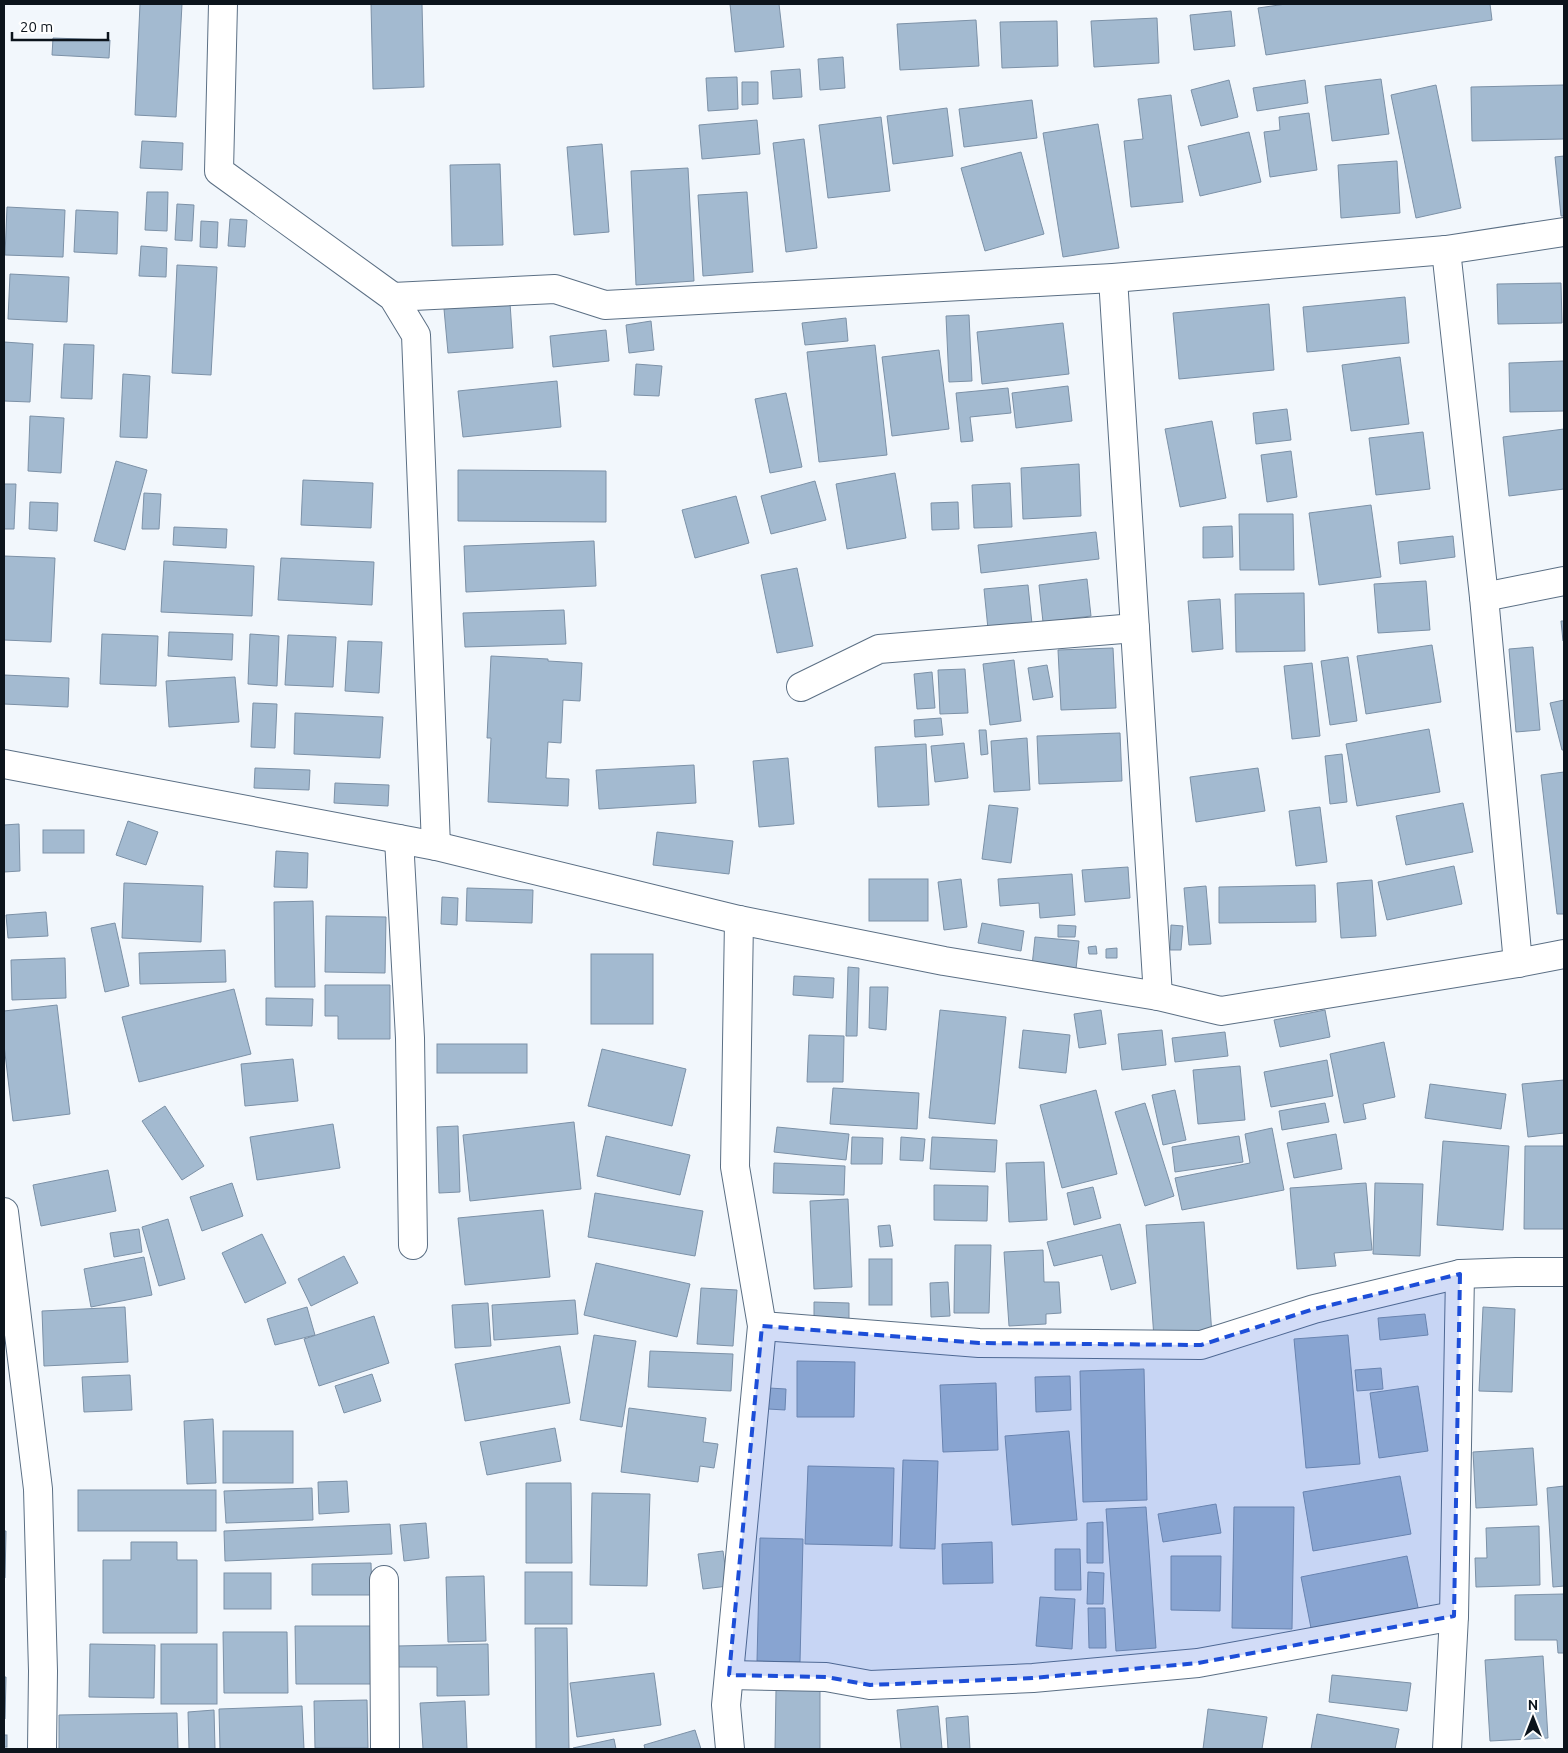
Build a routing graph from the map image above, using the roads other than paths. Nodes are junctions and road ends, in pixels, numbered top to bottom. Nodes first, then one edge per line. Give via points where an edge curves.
1 (222, 4) edge
2 (1564, 232) edge
3 (1446, 250) junction
4 (1113, 278) junction
5 (393, 297) junction
6 (1564, 581) edge
7 (1484, 597) junction
8 (1134, 628) junction
9 (801, 687) dead end
10 (4, 764) edge
11 (399, 839) junction
12 (436, 846) junction
13 (739, 920) junction
14 (1564, 954) edge
15 (1518, 963) junction
16 (1158, 996) junction
17 (4, 1212) edge
18 (413, 1245) dead end
19 (1564, 1272) edge
20 (1460, 1274) junction
21 (762, 1326) junction
22 (384, 1580) dead end
23 (1454, 1616) junction
24 (729, 1675) junction
25 (42, 1749) edge
26 (386, 1749) edge
27 (730, 1749) edge
28 (1447, 1749) edge

1 - 5 street via 219,171
2 - 3 street
3 - 4 street
3 - 7 street
4 - 5 street via 605,306 555,289
4 - 8 street
5 - 12 street via 416,335
6 - 7 street
7 - 15 street
8 - 9 street via 879,649
8 - 16 street
10 - 11 street
11 - 12 street
11 - 18 street via 410,1038
12 - 13 street
13 - 16 street via 944,961
13 - 21 street via 735,1167
14 - 15 street
15 - 16 street via 1221,1011
17 - 25 street via 38,1489
19 - 20 street
20 - 21 street via 1314,1309 1201,1345 979,1342
20 - 23 street
21 - 24 street
22 - 26 street
23 - 24 street via 1198,1663 1033,1678 870,1685 826,1677
23 - 28 street
24 - 27 street via 726,1705

